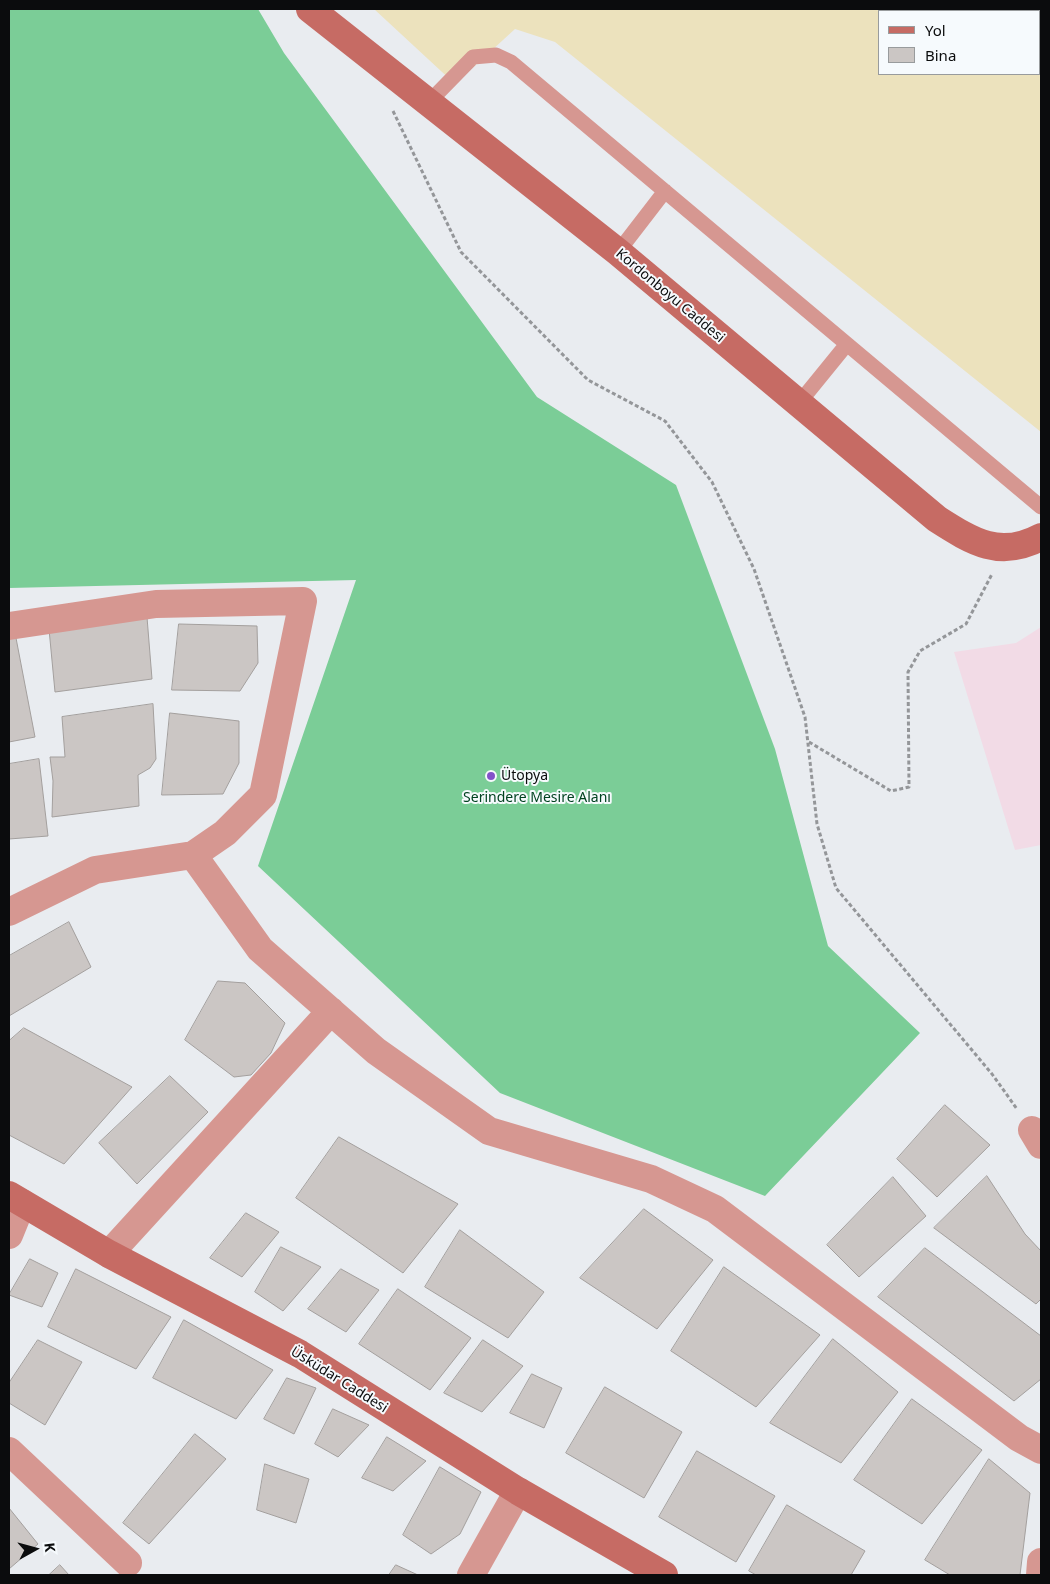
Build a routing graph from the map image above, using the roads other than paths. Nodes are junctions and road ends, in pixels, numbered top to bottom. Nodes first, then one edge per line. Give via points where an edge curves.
1 (310, 9) edge
2 (428, 102) junction
3 (665, 191) junction
4 (618, 252) junction
5 (847, 344) junction
6 (799, 403) junction
7 (1041, 507) edge
8 (1041, 537) edge
9 (9, 626) edge
10 (193, 855) junction
11 (9, 912) edge
12 (331, 1011) junction
13 (15, 1199) edge
14 (9, 1235) edge
15 (110, 1254) junction
16 (1041, 1450) edge
17 (9, 1451) edge
18 (518, 1491) junction
19 (1041, 1562) edge
20 (128, 1563) dead end
21 (471, 1575) edge
22 (664, 1575) edge
23 (1040, 1575) edge

1 - 2 street, Kordonboyu Caddesi
2 - 3 lane via 473,57 504,58
2 - 4 street, Kordonboyu Caddesi
3 - 4 lane
3 - 5 lane
4 - 6 street, Kordonboyu Caddesi
5 - 6 lane
5 - 7 lane
6 - 8 street, Kordonboyu Caddesi via 937,519 960,534 1005,549
9 - 10 street via 156,604 303,601 263,795 225,833
10 - 11 street via 95,870
10 - 12 street via 260,949
12 - 15 street
12 - 16 street via 376,1051 489,1131 651,1179 716,1209 1019,1438
13 - 14 street
13 - 15 street, Üsküdar Caddesi
15 - 18 street, Üsküdar Caddesi via 300,1354
17 - 20 street
18 - 21 street
18 - 22 street, Üsküdar Caddesi
19 - 23 street

